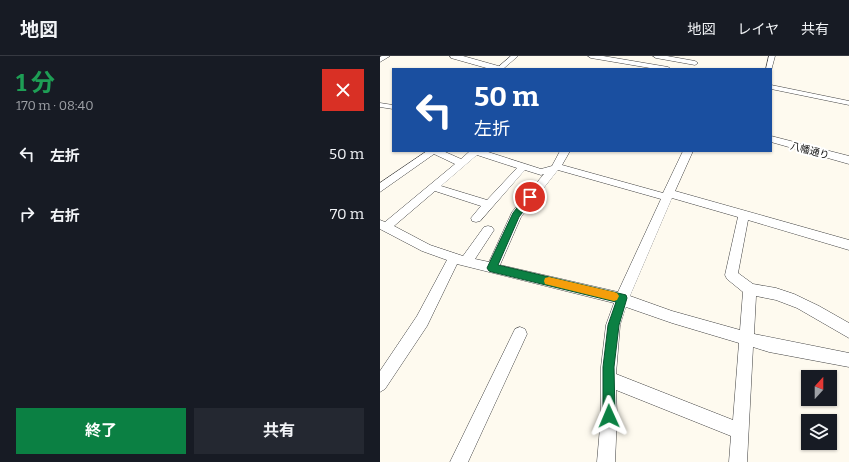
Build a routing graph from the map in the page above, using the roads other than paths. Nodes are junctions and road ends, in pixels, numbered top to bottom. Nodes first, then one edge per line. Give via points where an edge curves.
1 (387, 56) edge
2 (454, 56) edge
3 (515, 56) edge
4 (592, 56) edge
5 (644, 56) edge
6 (656, 56) edge
7 (772, 56) edge
8 (380, 60) edge
9 (695, 63) dead end
10 (636, 66) edge
11 (496, 68) edge
12 (500, 68) edge
13 (657, 68) edge
14 (769, 68) edge
15 (772, 87) edge
16 (849, 103) edge
17 (380, 105) edge
18 (392, 107) edge
19 (772, 140) edge
20 (433, 152) edge
21 (436, 152) edge
22 (474, 152) edge
23 (478, 152) edge
24 (563, 152) edge
25 (688, 152) edge
26 (849, 160) edge
27 (462, 163) junction
28 (524, 166) junction
29 (555, 168) junction
30 (434, 187) junction
31 (380, 188) edge
32 (667, 195) junction
33 (488, 204) junction
34 (744, 214) junction
35 (476, 218) dead end
36 (383, 226) edge
37 (488, 230) dead end
38 (849, 245) edge
39 (460, 260) junction
40 (492, 268) junction
41 (750, 290) junction
42 (622, 298) junction
43 (849, 331) edge
44 (520, 334) dead end
45 (747, 338) junction
46 (849, 360) edge
47 (609, 379) junction
48 (380, 384) edge
49 (740, 431) junction
50 (459, 462) edge
51 (606, 462) edge
52 (738, 462) edge

1 - 8 street
2 - 11 street
3 - 12 street
4 - 10 street
5 - 10 street
6 - 9 street
7 - 14 street
10 - 13 street
15 - 16 street
17 - 18 street
19 - 26 street, 八幡通り
20 - 31 street
21 - 27 street
22 - 27 street
23 - 28 street
24 - 29 street
25 - 32 street
27 - 30 street
28 - 29 street via 541,172
28 - 33 street
29 - 32 street
29 - 40 street via 516,216
30 - 33 street
30 - 36 street
32 - 34 street
32 - 42 street
33 - 35 street
34 - 38 street
34 - 41 street via 731,275
36 - 39 street via 426,248
37 - 39 street
39 - 40 street
39 - 48 street
40 - 42 street
41 - 43 street via 763,290 798,303
41 - 45 street
42 - 45 street via 672,317
42 - 47 street via 614,325 608,367
44 - 50 street
45 - 46 street
45 - 49 street
47 - 49 street
47 - 51 street
49 - 52 street

